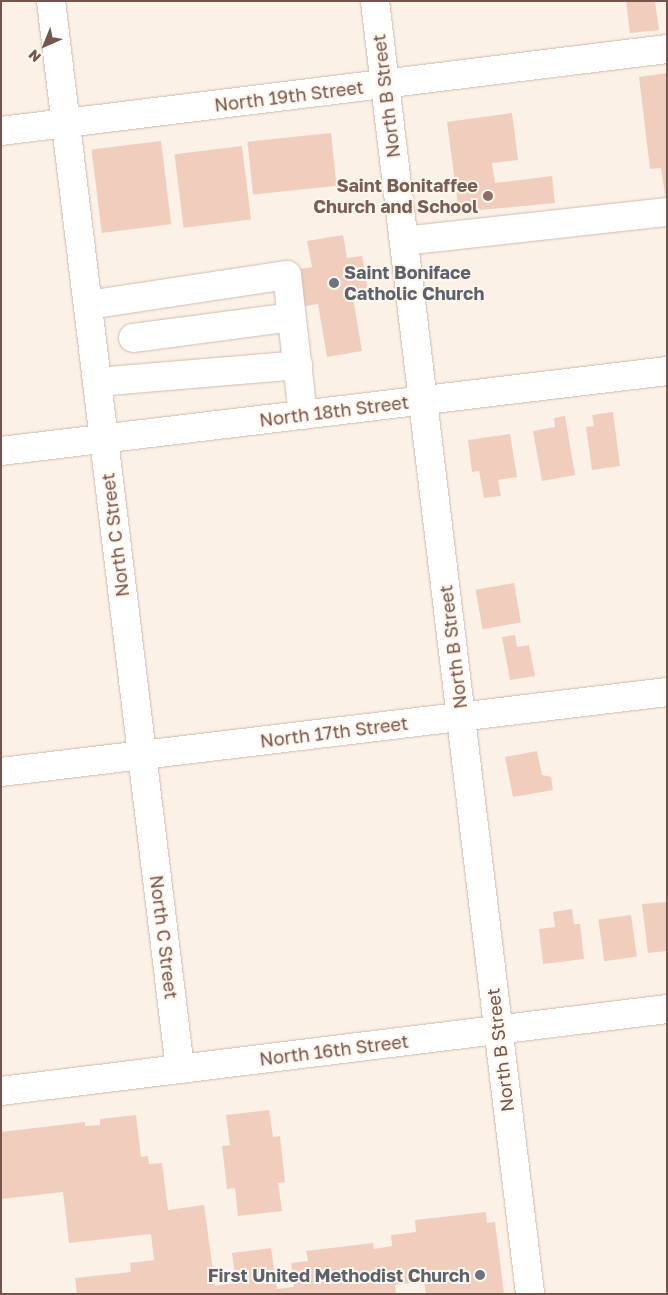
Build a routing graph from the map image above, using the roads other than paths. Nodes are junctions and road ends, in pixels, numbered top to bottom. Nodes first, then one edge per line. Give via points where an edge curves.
1 (51, 1) edge
2 (375, 1) edge
3 (667, 49) edge
4 (385, 84) junction
5 (66, 123) junction
6 (1, 131) edge
7 (667, 212) edge
8 (404, 241) junction
9 (129, 299) junction
10 (88, 305) junction
11 (292, 318) junction
12 (133, 338) junction
13 (298, 365) junction
14 (667, 371) edge
15 (138, 379) junction
16 (97, 382) junction
17 (423, 401) junction
18 (303, 415) junction
19 (104, 439) junction
20 (1, 451) edge
21 (667, 692) edge
22 (461, 717) junction
23 (141, 755) junction
24 (1, 772) edge
25 (667, 1009) edge
26 (498, 1030) junction
27 (180, 1069) junction
28 (1, 1091) edge
29 (530, 1294) edge

1 - 5 street, North C Street
2 - 4 street, North B Street
3 - 4 street, North 19th Street
4 - 5 street, North 19th Street
4 - 8 street, North B Street
5 - 6 street, North 19th Street
5 - 10 street, North C Street
7 - 8 street
8 - 17 street, North B Street
9 - 10 street
9 - 11 street via 287,275
9 - 12 street
10 - 16 street, North C Street
11 - 12 street
11 - 13 street
12 - 15 street
13 - 15 street
13 - 18 street
14 - 17 street, North 18th Street
15 - 16 street
16 - 19 street, North C Street
17 - 18 street, North 18th Street
17 - 22 street, North B Street
18 - 19 street, North 18th Street
19 - 20 street, North 18th Street
19 - 23 street, North C Street
21 - 22 street, North 17th Street
22 - 23 street, North 17th Street
22 - 26 street, North B Street
23 - 24 street, North 17th Street
23 - 27 street, North C Street
25 - 26 street, North 16th Street
26 - 27 street, North 16th Street
26 - 29 street, North B Street
27 - 28 street, North 16th Street

